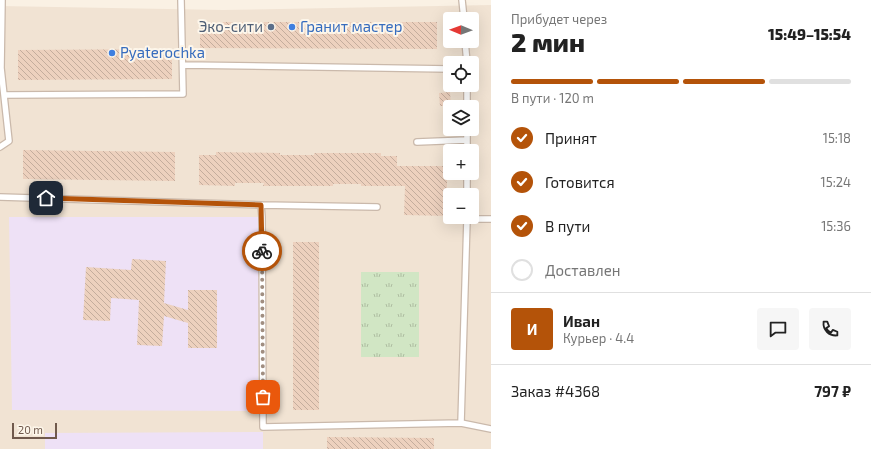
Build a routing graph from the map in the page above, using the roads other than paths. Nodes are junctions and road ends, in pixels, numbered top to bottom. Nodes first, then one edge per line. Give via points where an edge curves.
1 (2, 0) edge
2 (181, 0) edge
3 (462, 0) edge
4 (463, 12) edge
5 (183, 66) junction
6 (443, 69) edge
7 (4, 95) junction
8 (467, 136) edge
9 (467, 140) junction
10 (417, 142) dead end
11 (467, 144) edge
12 (0, 147) edge
13 (0, 197) edge
14 (261, 205) junction
15 (377, 206) dead end
16 (479, 218) edge
17 (491, 219) edge
18 (468, 224) edge
19 (461, 423) junction
20 (491, 429) edge

1 - 7 lane via 1,68
2 - 5 lane
3 - 4 lane
5 - 6 lane
5 - 7 lane via 183,94
7 - 12 lane via 9,141
8 - 9 lane
9 - 10 lane
9 - 11 lane
13 - 14 lane
14 - 15 lane
14 - 19 lane via 263,427
16 - 17 lane
18 - 19 lane
19 - 20 lane

